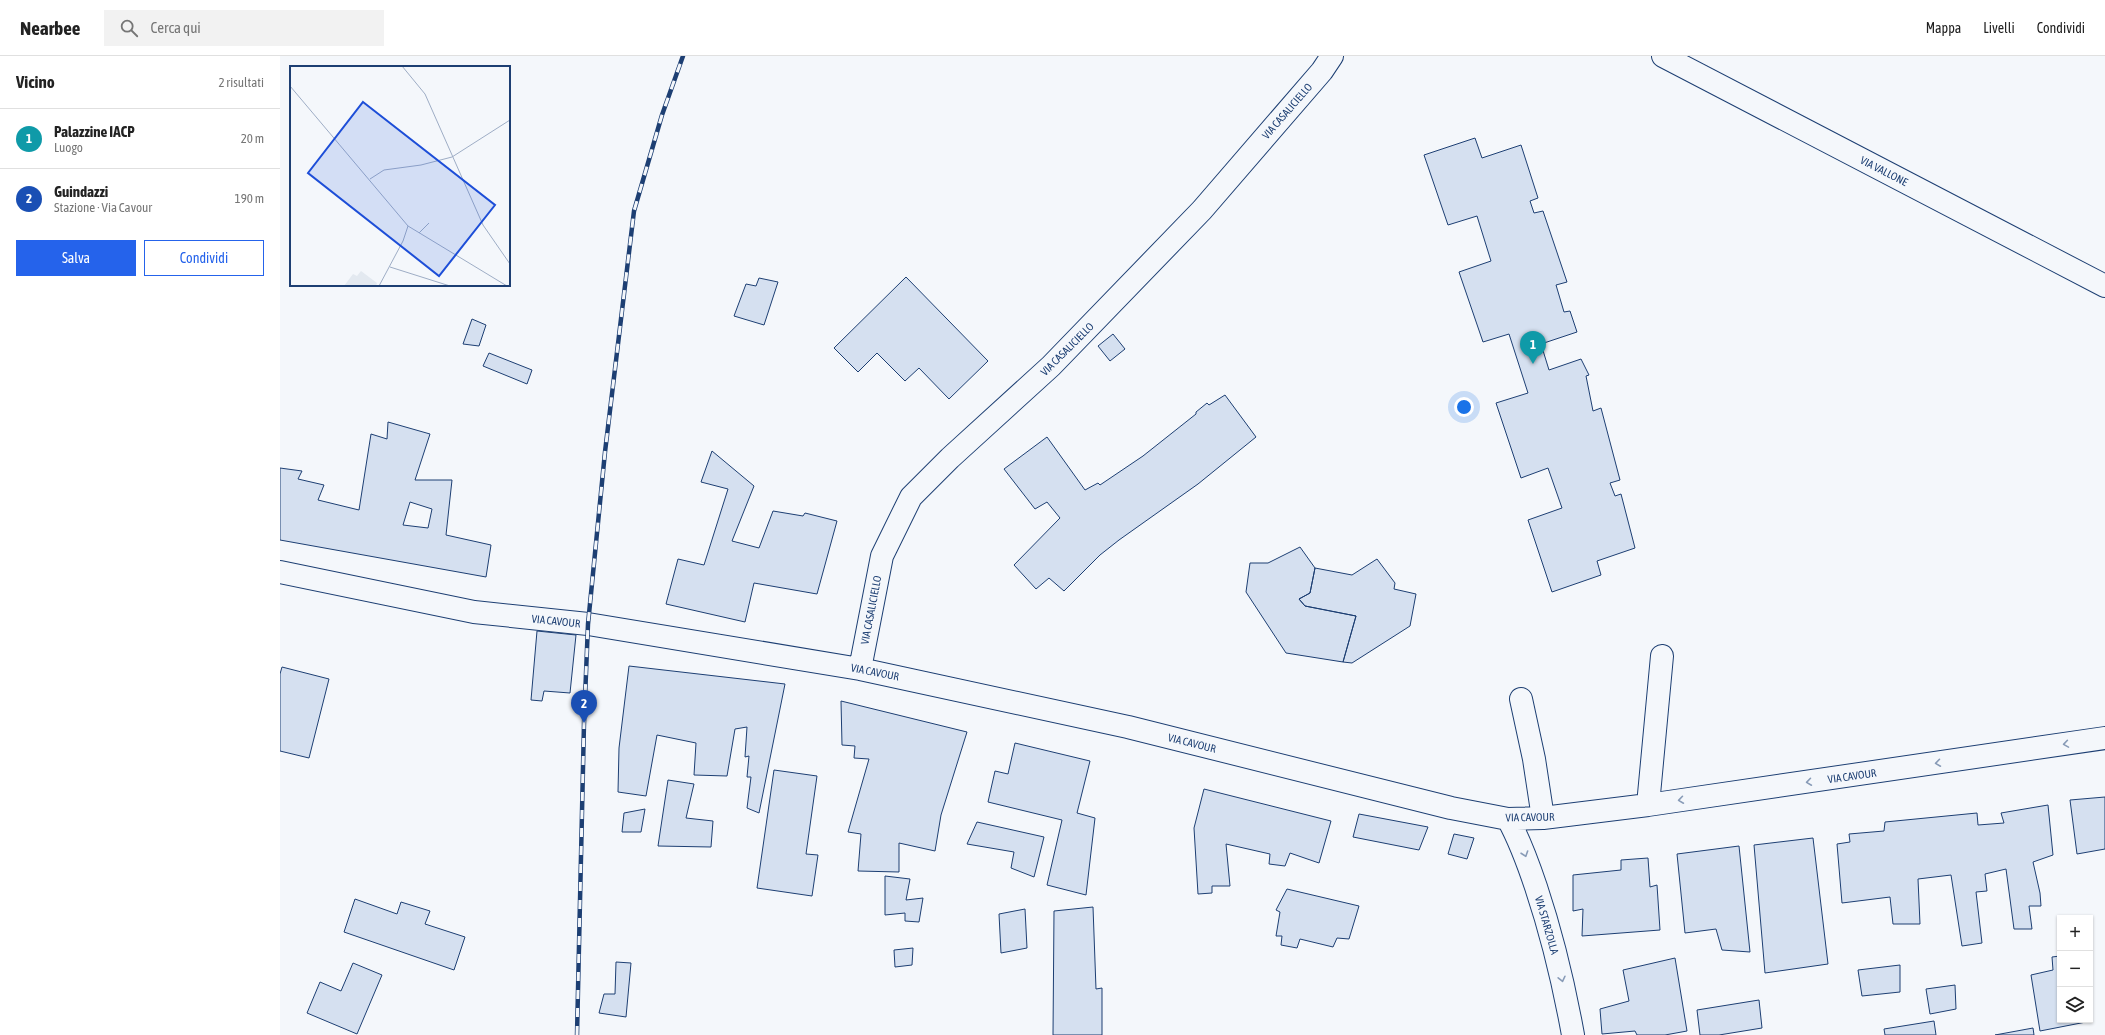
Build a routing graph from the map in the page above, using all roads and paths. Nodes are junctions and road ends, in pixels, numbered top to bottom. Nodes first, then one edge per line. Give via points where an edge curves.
1 (1332, 56) edge
2 (1663, 56) edge
3 (2105, 286) edge
4 (280, 572) edge
5 (1662, 656) dead end
6 (860, 669) junction
7 (1521, 699) dead end
8 (2105, 738) edge
9 (1648, 805) junction
10 (1543, 818) junction
11 (1508, 819) junction
12 (1574, 1035) edge

1 - 6 street, VIA CASALICIELLO via 1322,71 1202,210 1051,366 911,497 882,556
2 - 3 street, VIA VALLONE
4 - 6 street, VIA CAVOUR via 474,612 588,624
5 - 9 street
6 - 11 street, VIA CAVOUR via 1128,727 1451,808
7 - 10 street
8 -> 9 street, VIA CAVOUR
9 - 10 street, VIA CAVOUR
10 - 11 street, VIA CAVOUR
11 -> 12 street, VIA STARZOLLA via 1522,848 1543,910 1562,978

